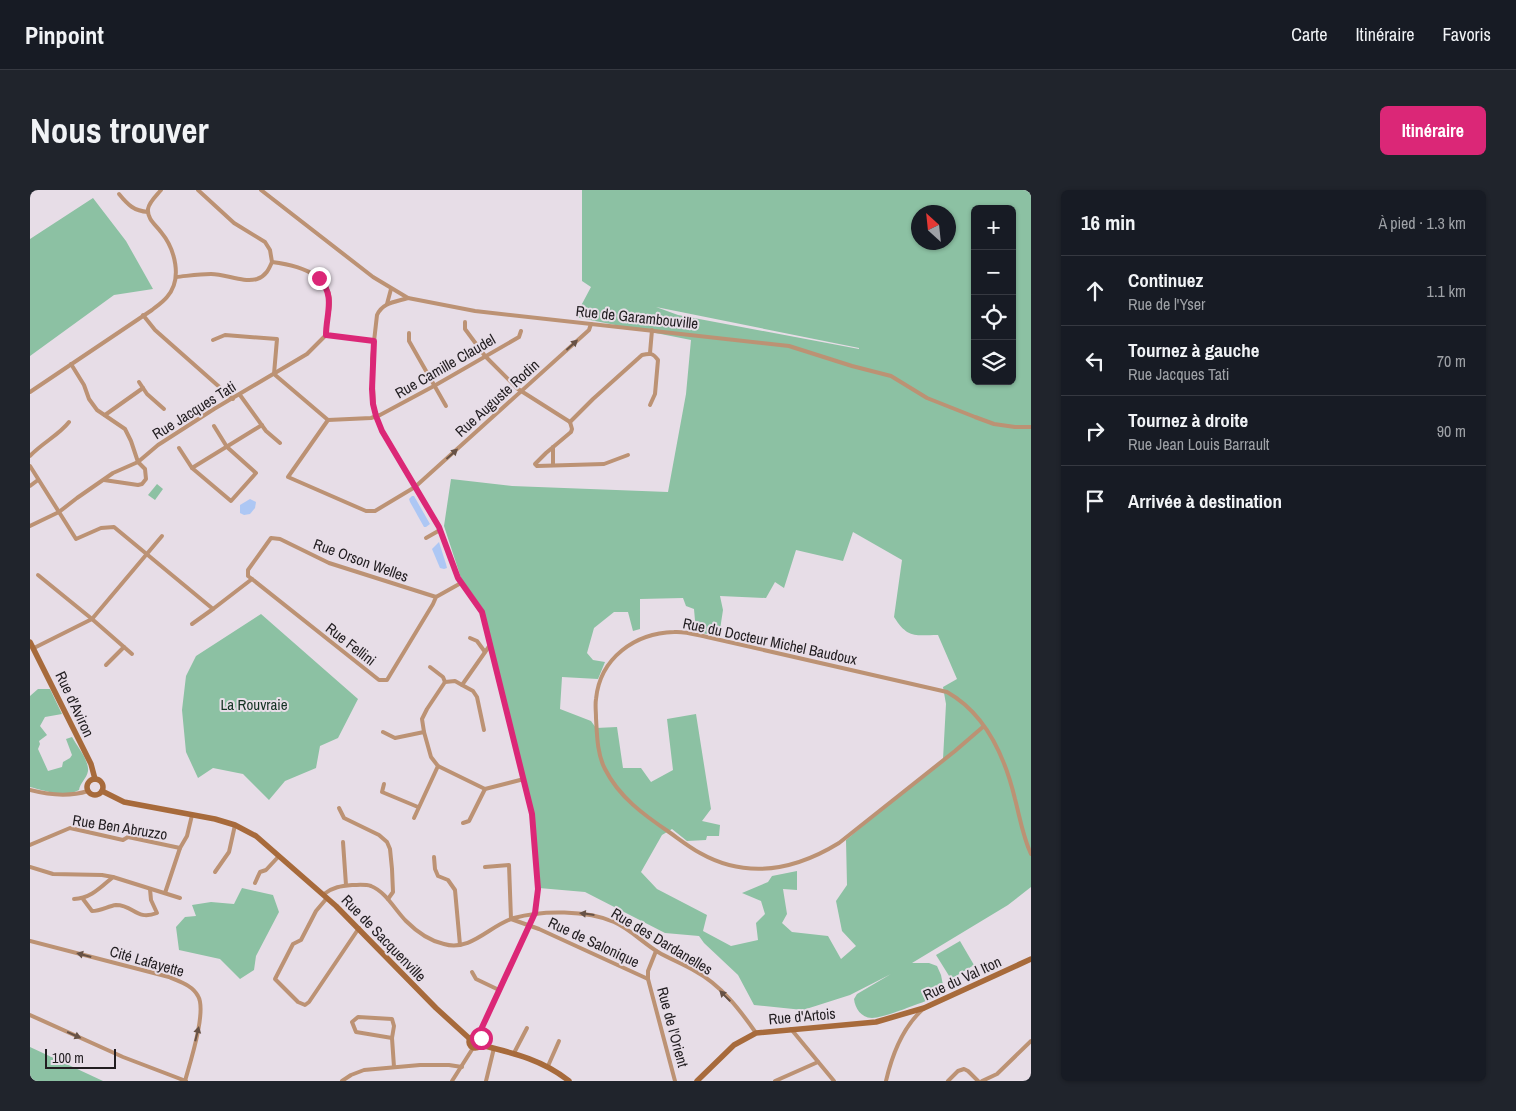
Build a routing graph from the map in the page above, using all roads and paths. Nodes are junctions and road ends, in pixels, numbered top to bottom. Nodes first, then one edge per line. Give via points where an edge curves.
1 (161, 190) edge
2 (198, 190) edge
3 (261, 190) edge
4 (120, 194) dead end
5 (148, 212) junction
6 (272, 262) junction
7 (176, 277) junction
8 (390, 289) junction
9 (408, 298) junction
10 (387, 304) junction
11 (143, 315) junction
12 (465, 322) dead end
13 (591, 324) junction
14 (652, 330) junction
15 (521, 331) dead end
16 (409, 333) dead end
17 (326, 335) junction
18 (213, 340) dead end
19 (374, 341) junction
20 (650, 353) junction
21 (485, 356) junction
22 (71, 364) junction
23 (274, 374) junction
24 (139, 382) dead end
25 (434, 386) junction
26 (144, 388) junction
27 (522, 391) junction
28 (30, 392) edge
29 (240, 395) junction
30 (233, 399) junction
31 (650, 405) dead end
32 (446, 406) dead end
33 (164, 409) dead end
34 (105, 415) junction
35 (376, 416) junction
36 (328, 420) junction
37 (69, 422) dead end
38 (570, 422) junction
39 (262, 425) junction
40 (214, 426) dead end
41 (1031, 427) edge
42 (280, 443) dead end
43 (227, 446) junction
44 (553, 447) junction
45 (178, 448) dead end
46 (628, 455) dead end
47 (30, 456) edge
48 (138, 462) junction
49 (553, 465) junction
50 (30, 466) edge
51 (192, 468) junction
52 (38, 480) junction
53 (104, 480) junction
54 (30, 486) edge
55 (416, 487) junction
56 (59, 512) junction
57 (30, 526) edge
58 (440, 530) junction
59 (162, 536) dead end
60 (426, 538) dead end
61 (147, 554) junction
62 (38, 575) dead end
63 (252, 580) junction
64 (461, 583) junction
65 (436, 597) junction
66 (213, 609) junction
67 (92, 619) junction
68 (192, 624) dead end
69 (470, 638) dead end
70 (30, 642) edge
71 (490, 645) junction
72 (124, 647) junction
73 (34, 648) junction
74 (485, 652) junction
75 (132, 654) dead end
76 (106, 665) dead end
77 (430, 668) dead end
78 (445, 682) junction
79 (462, 685) junction
80 (984, 726) junction
81 (484, 730) dead end
82 (383, 732) dead end
83 (424, 732) junction
84 (438, 766) junction
85 (94, 779) junction
86 (524, 779) junction
87 (384, 784) dead end
88 (485, 789) junction
89 (30, 790) edge
90 (102, 791) junction
91 (88, 792) junction
92 (418, 807) junction
93 (339, 808) dead end
94 (192, 815) junction
95 (414, 818) dead end
96 (463, 823) dead end
97 (235, 825) junction
98 (343, 842) dead end
99 (30, 845) edge
100 (180, 848) junction
101 (1031, 854) edge
102 (279, 856) junction
103 (434, 857) dead end
104 (485, 867) dead end
105 (30, 869) edge
106 (215, 872) dead end
107 (113, 877) junction
108 (255, 883) dead end
109 (346, 885) junction
110 (150, 889) junction
111 (165, 893) junction
112 (325, 895) junction
113 (180, 898) dead end
114 (74, 899) dead end
115 (83, 899) junction
116 (388, 899) junction
117 (157, 913) junction
118 (163, 913) dead end
119 (535, 913) junction
120 (511, 919) junction
121 (530, 925) junction
122 (359, 928) junction
123 (30, 941) edge
124 (460, 945) junction
125 (656, 951) junction
126 (1031, 959) edge
127 (472, 972) dead end
128 (648, 979) junction
129 (499, 990) junction
130 (924, 1008) junction
131 (906, 1013) junction
132 (30, 1015) edge
133 (912, 1021) junction
134 (527, 1028) dead end
135 (791, 1029) junction
136 (756, 1033) junction
137 (478, 1036) junction
138 (392, 1038) junction
139 (470, 1039) junction
140 (559, 1041) dead end
141 (1031, 1041) edge
142 (481, 1045) junction
143 (473, 1048) junction
144 (494, 1048) junction
145 (514, 1053) junction
146 (818, 1062) junction
147 (548, 1066) junction
148 (394, 1067) junction
149 (462, 1067) junction
150 (186, 1081) edge
151 (342, 1081) edge
152 (452, 1081) edge
153 (486, 1081) edge
154 (569, 1081) edge
155 (675, 1081) edge
156 (697, 1081) edge
157 (775, 1081) edge
158 (834, 1081) edge
159 (886, 1081) edge
160 (948, 1081) edge
161 (978, 1081) edge
162 (982, 1081) edge

1 - 5 street via 150,203
2 - 6 street via 234,223 265,242
3 - 8 street, Rue de Garambouville
4 - 5 street via 128,205
5 - 7 street via 170,246
6 - 7 street via 264,276 257,279 211,274
6 - 17 street via 305,270 323,282 330,302
7 - 11 street via 166,298
8 - 9 street, Rue de Garambouville
8 - 10 street
9 - 10 street
9 - 13 street, Rue de Garambouville via 475,311
10 - 19 street via 377,315
11 - 22 street
11 - 30 street
12 - 21 street via 465,329
13 - 14 street, Rue de Garambouville
27 -> 13 street, Rue Auguste Rodin via 589,330
14 - 20 street
14 - 41 street, Rue de Garambouville via 789,346 891,376 927,398 994,424
15 - 21 street, Rue Camille Claudel via 519,337
16 - 25 street via 409,341
17 - 19 street
17 - 23 street, Rue Jacques Tati via 307,354
18 - 23 street via 225,335 278,339
19 - 35 street via 372,389
20 - 31 street via 658,360 655,394
20 - 38 street via 642,355
21 - 25 street, Rue Camille Claudel
21 - 27 street
22 - 28 street
22 - 34 street via 89,399
23 - 29 street, Rue Jacques Tati
23 - 36 street
24 - 26 street
25 - 32 street
25 - 35 street, Rue Camille Claudel
26 - 33 street
26 - 34 street
27 - 38 street
55 -> 27 street, Rue Auguste Rodin
29 - 30 street, Rue Jacques Tati
29 - 39 street
30 - 48 street, Rue Jacques Tati via 158,445
34 - 48 street via 125,429
35 - 36 street
35 - 55 street
36 - 55 street, Rue Auguste Rodin via 288,476 369,512
37 - 47 street
38 - 44 street via 571,432
39 - 42 street
39 - 43 street
40 - 43 street
43 - 51 street
43 - 51 street via 256,473 231,501
44 - 49 street
44 - 49 street via 535,464
45 - 51 street
46 - 49 street via 604,464
48 - 53 street, Rue Jacques Tati
48 - 53 street via 145,469 146,479 142,484
50 - 52 street
52 - 54 street
52 - 56 street
53 - 56 street, Rue Jacques Tati
55 - 58 street
56 - 57 street, Rue Jacques Tati
56 - 61 street via 76,539 101,528 114,527
58 - 60 street
58 - 64 street
59 - 61 street
61 - 66 street
61 - 67 street
62 - 67 street
63 - 65 street, Rue Orson Welles via 248,570 271,538 280,539 329,563
63 - 65 street, Rue Fellini via 383,681 387,680
63 - 66 street
64 - 65 street
64 - 71 street via 482,612
66 - 68 street
67 - 72 street
67 - 73 street
69 - 74 street via 477,641
70 - 73 street, Rue d'Aviron
71 - 74 street
71 - 86 street
72 - 75 street
72 - 76 street
73 - 85 street, Rue d'Aviron via 91,764
74 - 79 street
77 - 78 street
78 - 79 street via 455,681
78 - 83 street via 422,719
79 - 81 street via 477,697
80 - 80 street, Rue du Docteur Michel Baudoux via 964,704 947,692 676,631 652,633 619,652 605,668 596,698 596,731 604,768 636,810 700,853 744,869 798,863 839,843
80 - 101 street, Rue du Docteur Michel Baudoux via 1008,770
82 - 83 street via 395,738
83 - 84 street via 431,757
84 - 88 street
84 - 92 street
85 - 90 street via 102,782
85 - 91 street via 88,783
86 - 88 street
86 - 119 street via 534,834 538,889
87 - 92 street via 382,792
88 - 96 street via 469,821
89 - 91 street via 61,795
90 - 91 street via 95,796
90 - 94 street, Rue de Sacquenville via 124,802
92 - 95 street
93 - 116 street via 344,818 387,842 393,892
94 - 97 street, Rue de Sacquenville
94 - 100 street
97 - 102 street, Rue de Sacquenville via 256,836
97 - 106 street via 229,852
98 - 109 street
99 - 100 street, Rue Ben Abruzzo via 70,828
100 - 111 street
102 - 108 street via 260,872
102 - 112 street, Rue de Sacquenville
103 - 124 street via 438,876 448,880 455,890
104 - 120 street via 508,865
105 - 107 street via 53,874
107 - 110 street
107 - 115 street
109 - 112 street via 335,886
109 - 116 street via 371,886
110 - 111 street
110 - 117 street
111 - 113 street
112 - 122 street, Rue de Sacquenville
112 - 122 street via 275,979 298,1002 305,1005 310,1002
114 - 115 street
115 - 117 street via 97,911 115,905 144,916
116 - 124 street via 425,936 444,944
117 - 118 street
119 - 120 street, Rue des Dardanelles
119 - 121 street
125 -> 119 street, Rue des Dardanelles via 615,922 594,915
120 - 121 street, Rue de Salonique
120 - 124 street, Rue des Dardanelles
121 - 128 street, Rue de Salonique
121 - 129 street
122 - 139 street, Rue de Sacquenville
150 -> 123 street, Cité Lafayette via 201,1018 200,997 187,984
125 - 128 street
136 -> 125 street, Rue des Dardanelles via 718,988 697,972
126 - 130 street, Rue du Val Iton
127 - 129 street via 476,979
128 - 155 street, Rue de l'Orient
129 - 137 street
130 - 131 street, Rue d'Artois
130 - 133 street, Rue du Val Iton
131 - 133 street
131 - 135 street, Rue d'Artois via 870,1023
132 -> 150 street
133 - 159 street, Rue du Val Iton via 890,1062
134 - 145 street
135 - 136 street, Rue d'Artois
135 - 146 street
136 - 156 street, Rue d'Artois via 734,1045
137 - 139 street
137 - 142 street
138 - 138 street via 392,1019 358,1017 352,1022 356,1032
138 - 148 street
139 - 143 street via 469,1044
140 - 147 street
141 - 162 street via 997,1074
142 - 143 street
142 - 144 street
143 - 149 street
144 - 145 street
144 - 153 street
145 - 147 street
146 - 157 street
146 - 158 street
147 - 154 street
148 - 149 street
148 - 151 street via 364,1070
149 - 152 street
160 - 161 street via 964,1069

